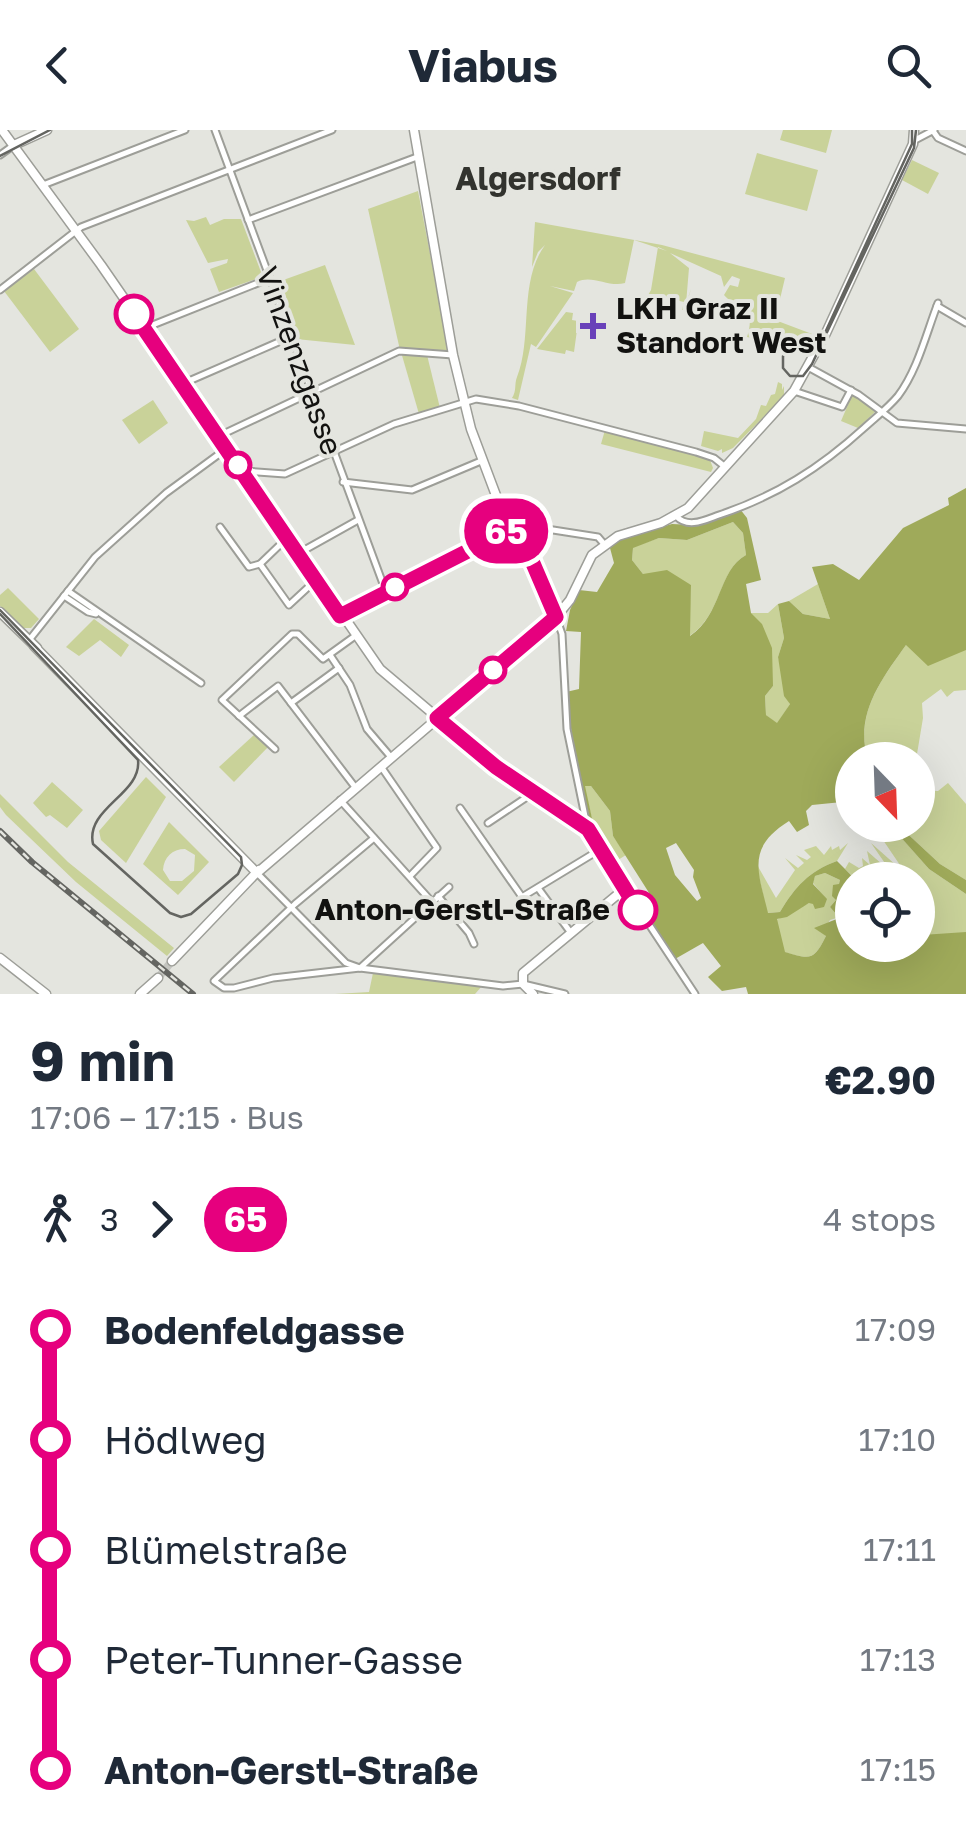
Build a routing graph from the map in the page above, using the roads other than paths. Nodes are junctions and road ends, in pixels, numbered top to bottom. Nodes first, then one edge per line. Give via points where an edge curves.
1 (2, 130) edge
2 (48, 130) edge
3 (185, 130) edge
4 (215, 130) edge
5 (332, 130) edge
6 (414, 130) edge
7 (934, 130) edge
8 (915, 134) edge
9 (14, 146) junction
10 (966, 151) edge
11 (0, 155) edge
12 (418, 157) junction
13 (229, 169) junction
14 (43, 185) junction
15 (248, 220) junction
16 (76, 231) junction
17 (268, 279) junction
18 (2, 286) edge
19 (966, 323) edge
20 (144, 328) junction
21 (290, 337) junction
22 (454, 355) junction
23 (808, 367) junction
24 (182, 384) junction
25 (794, 390) junction
26 (851, 390) junction
27 (311, 392) junction
28 (464, 402) junction
29 (882, 412) junction
30 (966, 429) edge
31 (218, 436) junction
32 (226, 448) junction
33 (332, 452) junction
34 (481, 461) junction
35 (724, 466) junction
36 (242, 472) junction
37 (343, 482) junction
38 (676, 516) junction
39 (358, 520) junction
40 (517, 526) junction
41 (220, 527) dead end
42 (287, 538) junction
43 (604, 544) junction
44 (298, 554) junction
45 (260, 564) junction
46 (316, 580) junction
47 (386, 592) junction
48 (66, 594) junction
49 (0, 612) edge
50 (340, 616) junction
51 (556, 617) junction
52 (355, 636) junction
53 (31, 644) junction
54 (330, 654) junction
55 (339, 668) junction
56 (201, 683) dead end
57 (290, 703) junction
58 (238, 716) junction
59 (437, 718) junction
60 (275, 748) dead end
61 (390, 756) junction
62 (380, 765) junction
63 (355, 787) junction
64 (533, 793) junction
65 (340, 800) junction
66 (460, 808) dead end
67 (488, 822) dead end
68 (588, 829) junction
69 (374, 838) junction
70 (602, 849) junction
71 (257, 872) junction
72 (410, 876) junction
73 (625, 887) junction
74 (449, 888) dead end
75 (538, 888) junction
76 (435, 899) junction
77 (293, 908) junction
78 (571, 933) junction
79 (474, 944) dead end
80 (0, 958) edge
81 (172, 961) tunnel mouth
82 (360, 968) junction
83 (158, 978) tunnel mouth
84 (523, 984) junction
85 (46, 994) edge
86 (140, 994) edge
87 (533, 994) edge
88 (565, 994) edge
89 (695, 994) edge

1 - 9 main road
2 - 9 main road
3 - 14 street
4 - 13 street, Vinzenzgasse
5 - 13 street
6 - 12 main road
7 - 8 street
7 - 10 street
8 - 23 main road
9 - 11 street
9 - 14 main road
12 - 15 street
12 - 22 main road
13 - 15 street, Vinzenzgasse
13 - 16 street
14 - 16 main road
15 - 17 street, Vinzenzgasse
16 - 18 street
16 - 20 main road
17 - 20 street
17 - 21 street, Vinzenzgasse
19 - 29 street via 938,305 905,385
20 - 24 main road
21 - 24 street
21 - 27 street, Vinzenzgasse
22 - 27 street via 400,351
22 - 28 main road
23 - 25 main road
23 - 26 street
24 - 31 main road
25 - 26 street via 844,407
25 - 35 main road
26 - 29 street
27 - 31 street
27 - 33 street, Vinzenzgasse
28 - 33 street
28 - 34 main road
28 - 35 street via 485,398 519,406 696,452
29 - 30 street via 899,424
29 - 38 street via 839,452 779,492 692,524
31 - 32 main road
32 - 36 main road
32 - 48 street via 126,528
33 - 36 street via 285,474
33 - 37 street, Vinzenzgasse
34 - 37 street via 412,490
34 - 40 main road
35 - 38 main road
36 - 42 main road
37 - 39 street, Vinzenzgasse
38 - 43 main road
39 - 44 street
39 - 47 street, Vinzenzgasse
40 - 43 street via 598,537
40 - 47 street
40 - 51 main road
41 - 45 street via 249,567
42 - 44 main road
42 - 45 street
43 - 51 main road
44 - 46 main road
45 - 46 street via 289,605
46 - 50 main road
47 - 50 street
48 - 53 street
48 - 56 street
49 - 53 main road
50 - 52 main road
51 - 59 main road
51 - 68 street via 567,729
52 - 54 street
52 - 59 main road via 380,669
53 - 71 main road
54 - 55 street
54 - 58 street via 323,659 292,634 222,700
55 - 57 street
55 - 61 street via 367,729
57 - 58 street via 278,686
57 - 63 street
58 - 60 street
59 - 61 main road
59 - 64 main road
61 - 62 main road
62 - 63 main road
62 - 72 street via 437,847
63 - 65 main road
64 - 67 street
64 - 68 main road
65 - 69 street
65 - 71 main road
66 - 75 street via 520,895
68 - 70 main road
69 - 72 street
69 - 77 street
70 - 73 main road
70 - 75 street
71 - 77 street
71 - 81 main road
72 - 76 street
73 - 78 main road
73 - 89 street
74 - 76 street
75 - 78 street
76 - 79 street
76 - 82 street
77 - 82 street
77 - 82 street via 214,981 234,988
78 - 84 main road via 523,973
80 - 85 main road
82 - 84 street
83 - 86 main road
84 - 87 main road
84 - 88 street

